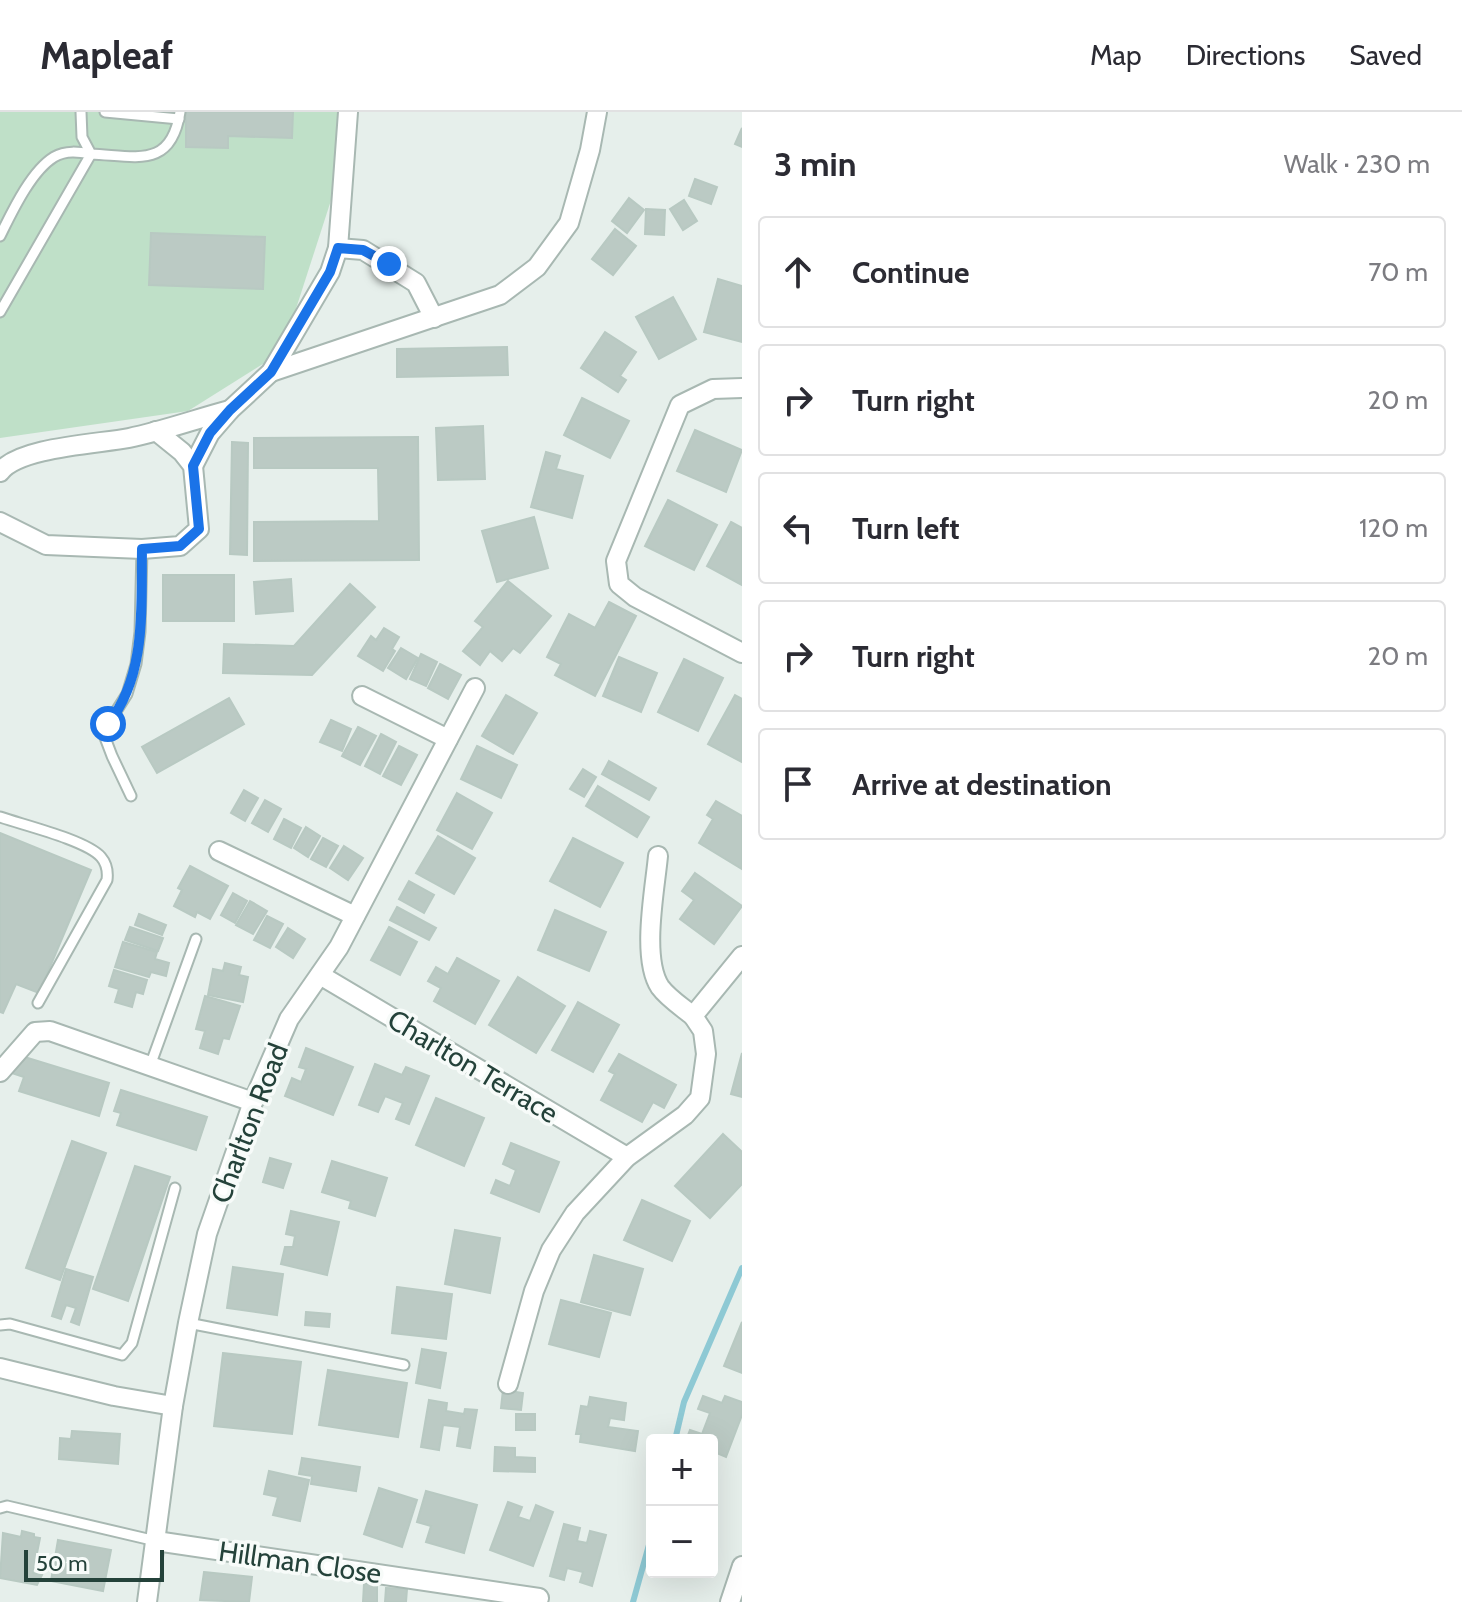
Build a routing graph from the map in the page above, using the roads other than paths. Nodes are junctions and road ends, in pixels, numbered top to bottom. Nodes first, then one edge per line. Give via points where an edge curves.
1 (81, 112) edge
2 (105, 112) edge
3 (348, 112) edge
4 (597, 112) edge
5 (180, 116) edge
6 (91, 154) junction
7 (0, 236) edge
8 (338, 248) junction
9 (0, 312) edge
10 (434, 318) junction
11 (271, 372) junction
12 (742, 388) edge
13 (230, 410) junction
14 (156, 431) junction
15 (193, 466) junction
16 (0, 472) edge
17 (0, 522) edge
18 (142, 549) junction
19 (742, 653) edge
20 (475, 688) dead end
21 (362, 696) dead end
22 (448, 739) junction
23 (131, 796) dead end
24 (0, 817) edge
25 (219, 851) dead end
26 (658, 856) dead end
27 (355, 916) junction
28 (196, 939) dead end
29 (742, 956) edge
30 (320, 975) junction
31 (38, 1003) dead end
32 (693, 1016) junction
33 (150, 1066) junction
34 (0, 1072) edge
35 (253, 1102) junction
36 (627, 1157) junction
37 (175, 1188) dead end
38 (188, 1323) junction
39 (0, 1325) edge
40 (404, 1365) dead end
41 (0, 1368) edge
42 (508, 1384) dead end
43 (173, 1406) junction
44 (0, 1508) edge
45 (156, 1541) junction
46 (742, 1566) edge
47 (539, 1598) dead end
48 (147, 1602) edge
49 (730, 1602) edge

1 - 6 lane via 82,137
2 - 5 lane
3 - 8 street
4 - 10 street via 569,223 537,267 500,295
5 - 6 lane via 172,143 161,153
6 - 7 lane via 74,151 54,157 16,204
6 - 9 lane
8 - 10 street via 363,250 416,283
8 - 11 street via 330,272
10 - 11 street
11 - 13 street
12 - 19 street via 713,389 680,405 616,561 619,584 635,597
13 - 14 street
13 - 15 street via 210,433
14 - 15 street
14 - 16 street via 37,452
15 - 18 street via 199,529 180,546
17 - 18 street via 46,545
18 - 23 lane via 136,664 127,694 104,735
20 - 22 street, Charlton Road
21 - 22 street
22 - 27 street, Charlton Road
24 - 31 lane via 90,848 108,871
25 - 27 street
26 - 32 street via 650,943 653,970 660,986
27 - 30 street, Charlton Road
28 - 33 lane
29 - 32 street
30 - 35 street, Charlton Road via 289,1019
30 - 36 street, Charlton Terrace
32 - 36 street via 703,1031 706,1054 700,1098
33 - 34 street via 50,1031 35,1032
33 - 35 street
35 - 38 street, Charlton Road via 207,1234
36 - 42 street via 575,1213 551,1250
37 - 39 lane via 132,1343 122,1355
38 - 40 lane
38 - 43 street, Charlton Road
41 - 43 street
43 - 45 street, Charlton Road
44 - 45 lane
45 - 47 street, Hillman Close
45 - 48 street, Charlton Road
46 - 49 street

